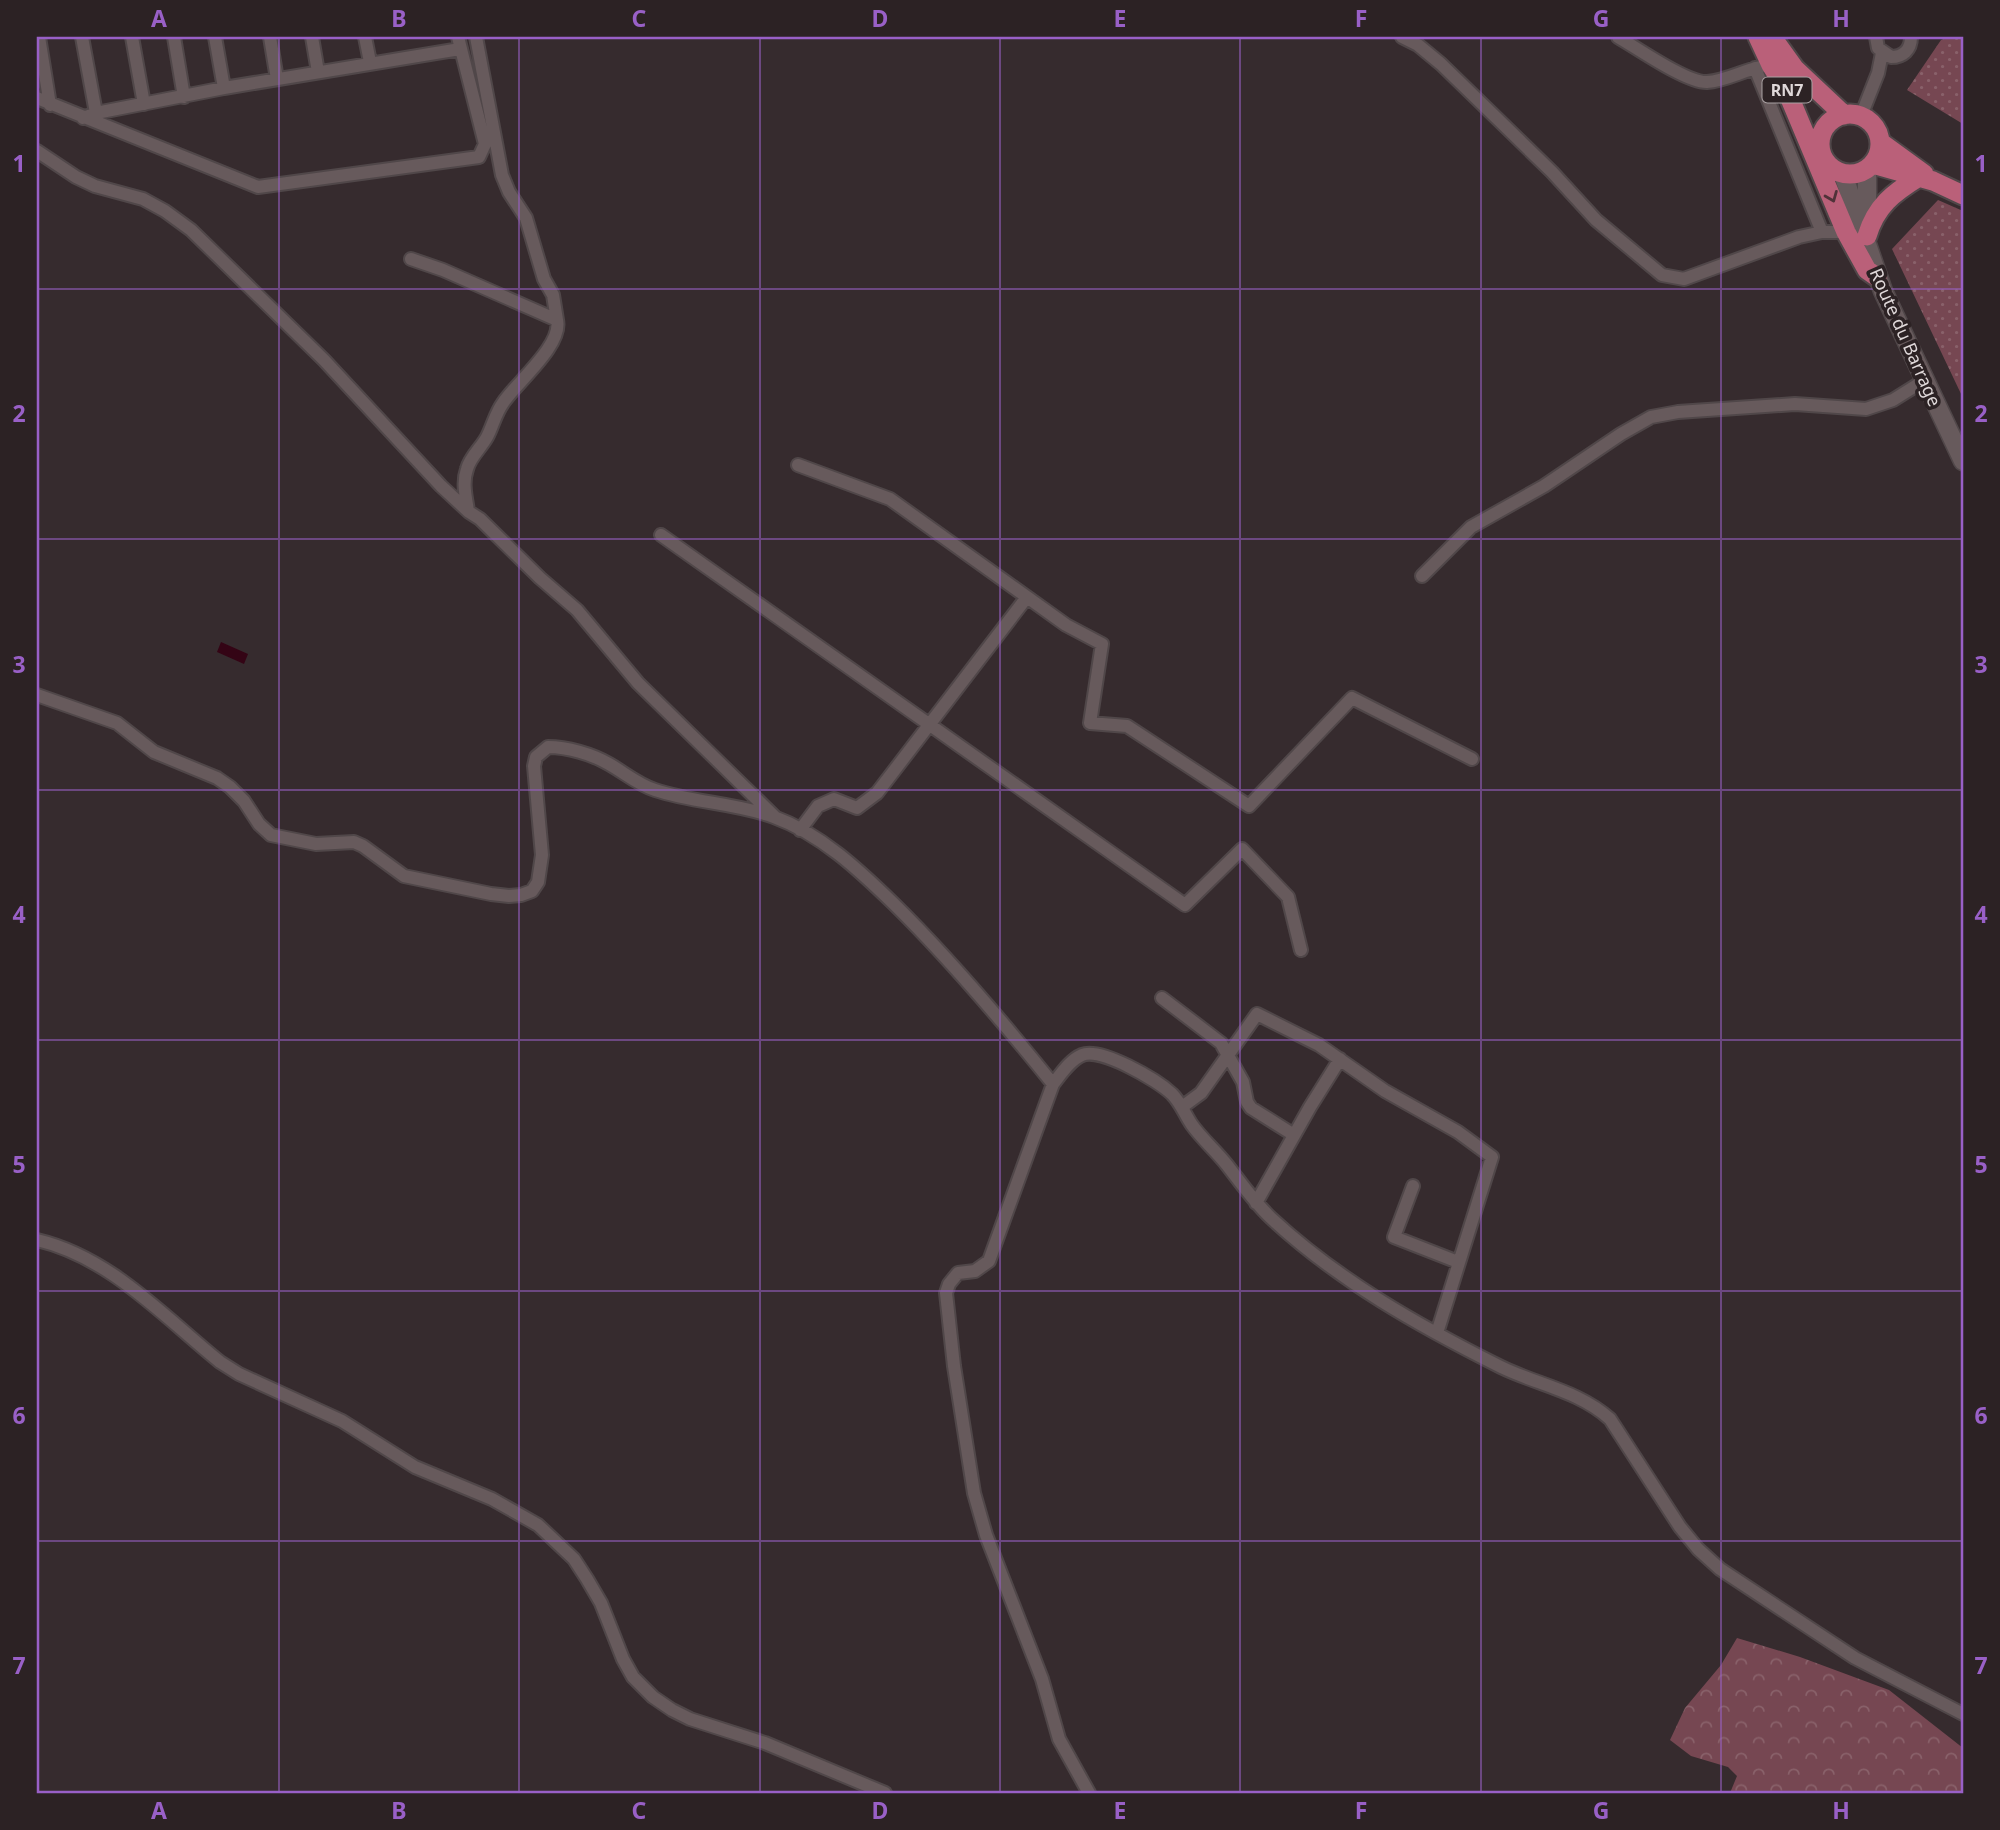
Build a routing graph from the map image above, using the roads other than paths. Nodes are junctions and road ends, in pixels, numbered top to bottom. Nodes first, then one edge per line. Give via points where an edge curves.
1 (39, 37) edge
2 (82, 37) edge
3 (132, 37) edge
4 (174, 37) edge
5 (215, 37) edge
6 (270, 37) edge
7 (312, 37) edge
8 (365, 37) edge
9 (476, 37) edge
10 (1402, 37) edge
11 (1618, 37) edge
12 (1758, 37) edge
13 (1772, 37) edge
14 (1876, 37) edge
15 (1911, 37) edge
16 (459, 43) edge
17 (1886, 55) junction
18 (370, 62) junction
19 (1763, 66) junction
20 (318, 72) junction
21 (277, 79) junction
22 (224, 88) junction
23 (1786, 89) junction
24 (184, 97) junction
25 (37, 98) edge
26 (144, 104) junction
27 (50, 105) junction
28 (96, 113) junction
29 (1853, 115) junction
30 (83, 118) junction
31 (1820, 140) junction
32 (1880, 142) junction
33 (37, 151) edge
34 (1870, 167) junction
35 (1843, 174) junction
36 (1926, 179) junction
37 (1963, 195) edge
38 (1822, 232) junction
39 (1846, 232) junction
40 (1868, 243) junction
41 (411, 259) dead end
42 (1877, 277) junction
43 (557, 320) junction
44 (1925, 380) junction
45 (1963, 461) edge
46 (798, 465) dead end
47 (468, 512) junction
48 (661, 535) dead end
49 (1422, 576) dead end
50 (1027, 597) junction
51 (37, 695) edge
52 (929, 724) junction
53 (1472, 760) dead end
54 (775, 817) junction
55 (800, 830) junction
56 (1301, 950) dead end
57 (1162, 998) dead end
58 (1228, 1053) junction
59 (1340, 1059) junction
60 (1053, 1084) junction
61 (1182, 1107) junction
62 (1294, 1135) junction
63 (1413, 1186) dead end
64 (1256, 1203) junction
65 (37, 1240) edge
66 (1458, 1262) junction
67 (1437, 1333) junction
68 (1963, 1714) edge
69 (885, 1793) edge
70 (1089, 1793) edge

1 - 27 street
2 - 28 street
3 - 26 street
4 - 24 street
5 - 22 street
6 - 21 street
7 - 20 street
8 - 18 street
9 - 43 street via 502,175 526,218
10 - 38 street via 1441,64 1596,219 1662,275 1684,279
11 - 19 street via 1701,82
12 - 19 main road, RN7
13 - 29 main road, RN7 via 1795,69
14 - 17 street
15 - 17 street via 1902,55
16 - 18 street
16 - 30 street via 485,144 479,157 258,187
17 - 29 street
18 - 20 street
19 - 23 main road, RN7
19 - 38 street
20 - 21 street
21 - 22 street
22 - 24 street
23 - 31 main road, RN7
23 -> 39 main road
24 - 26 street
25 - 27 street
26 - 28 street
27 - 30 street
28 - 30 street
29 - 31 main road via 1828,124
29 - 32 main road, RN7 via 1874,126
31 - 35 main road, RN7 via 1823,158
32 - 34 main road
32 - 36 main road, RN7
33 - 47 street via 95,186 143,199 191,230 324,360
34 - 35 main road, RN7
34 - 36 main road, RN7
34 - 40 main road, Route du Barrage
35 - 40 main road, Route du Barrage
36 - 37 main road, RN7
36 - 40 main road via 1885,201 1875,214
38 - 39 street
39 - 42 main road via 1867,270
40 - 42 main road, Route du Barrage
41 - 43 street
42 - 44 main road, Route du Barrage
43 - 47 street via 554,339 501,406 466,469
44 - 45 main road, Route du Barrage
44 - 49 street via 1893,400 1866,408 1795,404 1651,417 1471,527
46 - 50 street via 890,499
47 - 54 street via 577,610 638,683
48 - 52 street
50 - 52 street
50 - 53 street via 1102,644 1090,723 1127,726 1249,806 1352,698
51 - 54 street via 117,723 154,752 217,778 237,794 271,835 316,844 354,842 404,876 491,894 522,894 532,891 538,882 542,855 534,766 536,757 548,747 597,758 659,791
52 - 55 street via 877,793 857,808 834,799 818,806
52 - 56 street via 1185,905 1242,849 1287,897
54 - 55 street
55 - 60 street via 852,866 924,934
57 - 58 street via 1222,1043
58 - 59 street via 1257,1014
58 - 61 street via 1201,1093
58 - 62 street via 1251,1108
59 - 62 street
59 - 66 street via 1492,1157
60 - 61 street via 1072,1062 1090,1052 1156,1082
60 - 70 street via 993,1253 984,1266 954,1276 946,1293 974,1493 986,1535 1042,1679 1056,1730
61 - 64 street via 1192,1126
62 - 64 street
63 - 66 street via 1394,1237
64 - 67 street via 1287,1233 1374,1298
65 - 69 street via 60,1245 104,1267 239,1374 326,1412 415,1467 492,1499 538,1525 574,1559 601,1603 633,1677 653,1698 690,1719
66 - 67 street
67 - 68 street via 1513,1373 1596,1407 1610,1419 1680,1527 1720,1569 1855,1658

